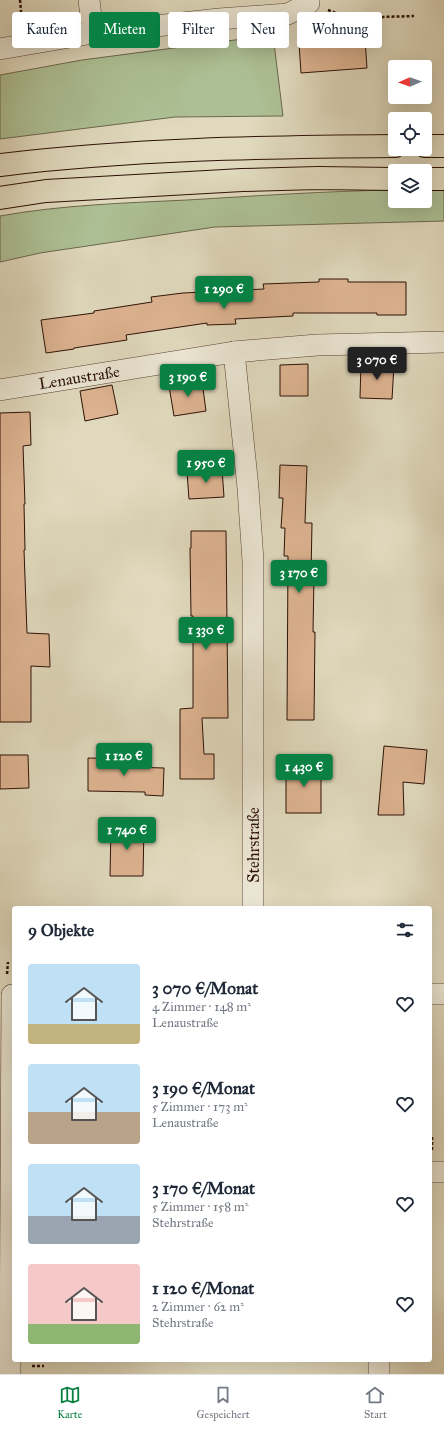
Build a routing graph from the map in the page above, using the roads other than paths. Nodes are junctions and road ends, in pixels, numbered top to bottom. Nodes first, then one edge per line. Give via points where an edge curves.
1 (89, 0) edge
2 (309, 1) edge
3 (90, 12) edge
4 (160, 26) edge
5 (89, 34) edge
6 (0, 49) edge
7 (388, 146) edge
8 (432, 146) edge
9 (444, 146) edge
10 (0, 164) edge
11 (388, 178) edge
12 (432, 179) edge
13 (444, 179) edge
14 (0, 198) edge
15 (444, 342) edge
16 (234, 352) junction
17 (0, 390) edge
18 (253, 906) edge
19 (432, 994) edge
20 (444, 994) edge
21 (9, 995) edge
22 (432, 1172) edge
23 (444, 1172) edge
24 (379, 1362) edge
25 (10, 1374) edge
26 (379, 1374) edge

1 - 3 street
2 - 4 street via 288,14
5 - 6 street
7 - 10 highway via 242,148 44,159
8 - 9 highway
11 - 14 highway via 242,180 46,191
12 - 13 highway
15 - 16 street, Lenaustraße via 317,345
16 - 17 street, Lenaustraße
16 - 18 street, Stehrstraße via 253,561
19 - 20 street
21 - 25 street
22 - 23 street
24 - 26 street

